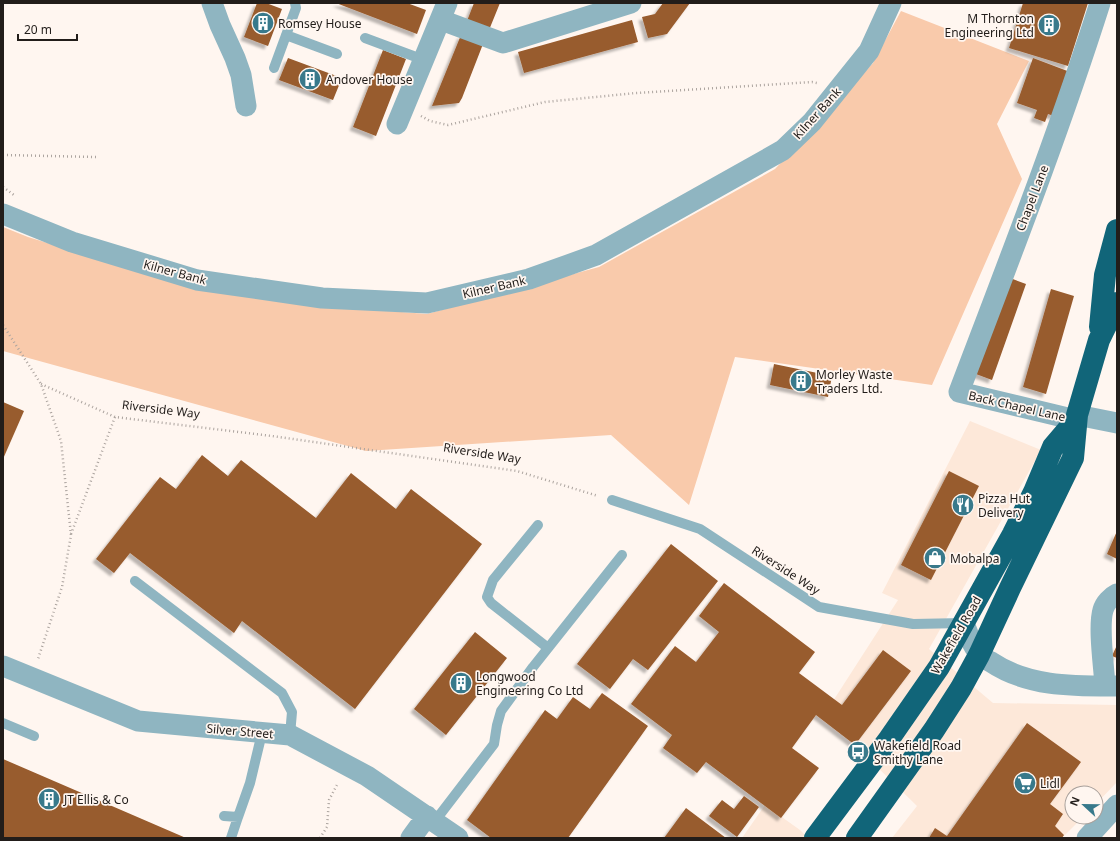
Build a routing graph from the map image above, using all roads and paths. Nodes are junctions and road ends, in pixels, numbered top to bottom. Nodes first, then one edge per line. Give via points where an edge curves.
1 (212, 3) edge
2 (295, 3) edge
3 (631, 3) edge
4 (891, 3) edge
5 (1100, 3) edge
6 (444, 11) edge
7 (286, 35) junction
8 (365, 38) dead end
9 (337, 54) dead end
10 (424, 60) junction
11 (274, 68) dead end
12 (842, 86) junction
13 (246, 106) dead end
14 (398, 124) joint
15 (3, 155) edge
16 (96, 157) dead end
17 (3, 214) edge
18 (1117, 230) edge
19 (1117, 303) edge
20 (4, 327) edge
21 (1099, 340) junction
22 (41, 384) junction
23 (959, 392) joint
24 (115, 417) junction
25 (1077, 417) junction
26 (1117, 423) edge
27 (612, 500) joint
28 (538, 525) dead end
29 (71, 535) junction
30 (622, 555) dead end
31 (135, 581) dead end
32 (1117, 594) edge
33 (964, 623) junction
34 (548, 648) junction
35 (979, 655) junction
36 (3, 666) edge
37 (32, 678) junction
38 (1111, 686) edge
39 (3, 723) edge
40 (262, 733) junction
41 (290, 735) junction
42 (34, 736) dead end
43 (347, 765) junction
44 (1117, 805) edge
45 (224, 816) dead end
46 (238, 817) junction
47 (431, 819) junction
48 (231, 838) edge
49 (320, 838) edge
50 (411, 838) edge
51 (458, 838) edge
52 (815, 838) edge
53 (857, 838) edge
54 (1087, 838) edge

1 - 13 street via 236,58
2 - 7 lane via 296,8
3 - 6 street via 503,43
4 - 12 street, Kilner Bank via 869,51
5 - 23 street, Chapel Lane via 1043,172
6 - 10 street
7 - 9 lane
7 - 11 lane
8 - 10 lane
10 - 14 street
12 - 14 path via 812,82 636,93 544,102 448,125 419,115
12 - 17 street, Kilner Bank via 812,122 783,150 596,254 529,280 427,303 322,298 197,280 72,242
15 - 16 path
18 - 21 highway, Wakefield Road via 1105,274
19 - 21 highway, Wakefield Road
20 - 22 path
21 - 25 highway, Wakefield Road
22 - 24 path, Riverside Way
22 - 29 path via 61,441
23 - 25 street, Back Chapel Lane
24 - 27 path, Riverside Way via 272,436 517,471
24 - 29 path
25 - 26 street, Back Chapel Lane
25 - 33 highway, Wakefield Road via 1053,447 1013,534
25 - 35 highway, Wakefield Road via 1073,458
27 - 33 lane, Riverside Way via 700,529 819,607 913,624
28 - 34 lane via 493,580 487,597
29 - 37 path via 62,587
30 - 34 lane
31 - 41 lane via 282,693 292,712
32 - 38 street via 1110,598 1103,610 1102,631
33 - 35 street via 970,641
33 - 52 highway, Wakefield Road via 939,666
34 - 47 lane via 501,711 494,744
35 - 38 street via 1002,669 1025,678 1060,684
35 - 53 highway, Wakefield Road via 934,730
36 - 37 street, Silver Street
37 - 40 street, Silver Street via 138,721
39 - 42 lane
40 - 41 street, Silver Street
40 - 46 lane via 250,783
41 - 43 street, Silver Street
43 - 47 street, Silver Street
43 - 49 path via 328,800 327,827
44 - 54 street
45 - 46 lane
46 - 48 lane
47 - 50 street
47 - 51 street, Silver Street

